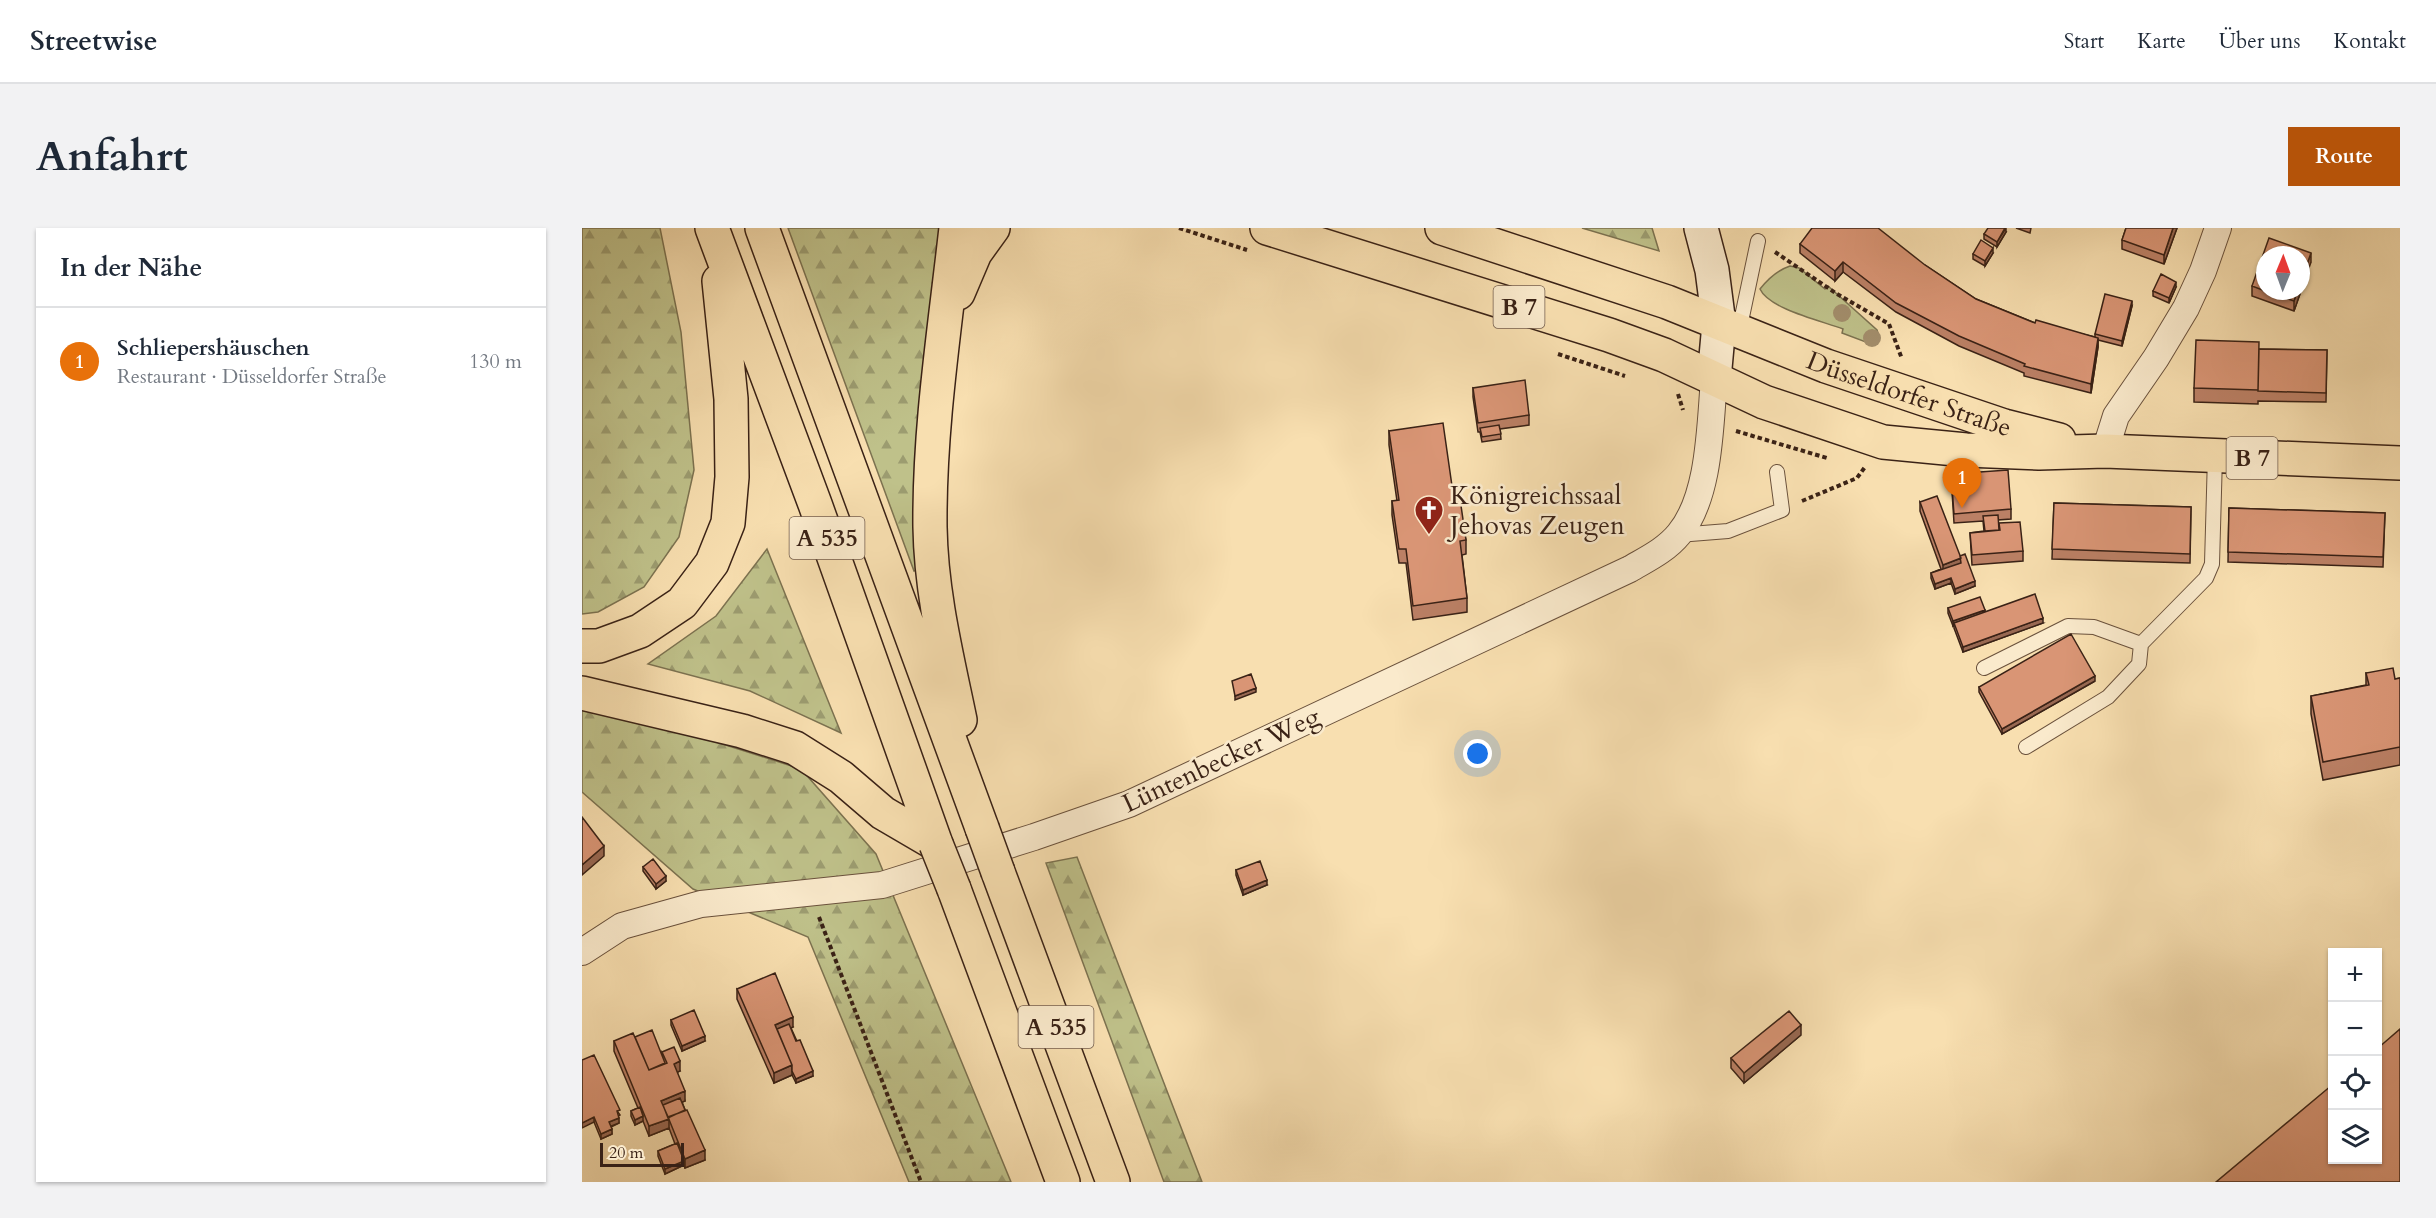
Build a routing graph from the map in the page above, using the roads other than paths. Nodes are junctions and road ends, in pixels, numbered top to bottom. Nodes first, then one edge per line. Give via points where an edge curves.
1 (762, 228) edge
2 (956, 228) edge
3 (993, 228) edge
4 (1442, 228) edge
5 (1701, 228) edge
6 (2218, 228) edge
7 (713, 231) edge
8 (1257, 239) edge
9 (1758, 241) road end
10 (946, 320) junction
11 (1729, 329) junction
12 (1714, 379) junction
13 (2105, 451) junction
14 (2215, 456) junction
15 (2400, 463) edge
16 (1777, 472) dead end
17 (1678, 535) junction
18 (2141, 644) junction
19 (582, 646) edge
20 (1984, 668) dead end
21 (582, 693) edge
22 (2026, 747) dead end
23 (981, 828) junction
24 (936, 843) junction
25 (582, 952) edge
26 (1063, 1182) edge
27 (1113, 1182) edge

1 - 23 main road, A 535
2 - 10 main road
3 - 10 main road via 975,253
4 - 11 main road, Düsseldorfer Straße / B 7 via 1615,284
5 - 11 street
6 - 13 street via 2186,308 2116,416
7 - 19 main road via 731,399 728,523 712,563 682,603 640,631 598,646
7 - 24 main road, A 535
8 - 12 main road, Düsseldorfer Straße / B 7 via 1591,329
9 - 11 lane
10 - 23 main road via 930,529 936,602
11 - 12 street
11 - 13 main road, Düsseldorfer Straße / B 7 via 2004,426
12 - 13 main road, Düsseldorfer Straße / B 7 via 1764,402 1883,442 1997,452
12 - 17 street, Lüntenbecker Weg via 1697,500
13 - 14 main road, Düsseldorfer Straße / B 7
14 - 15 main road, Düsseldorfer Straße / B 7
14 - 18 lane via 2212,564 2206,578
16 - 17 lane via 1782,510 1728,531
17 - 25 street, Lüntenbecker Weg via 1630,569 1128,804 882,885 701,904 622,926
18 - 20 lane via 2094,627 2068,626
18 - 22 lane via 2139,664 2108,697
21 - 24 main road via 742,730 795,748 841,777 883,813
23 - 27 main road, A 535, bridge
24 - 26 main road, A 535, bridge

